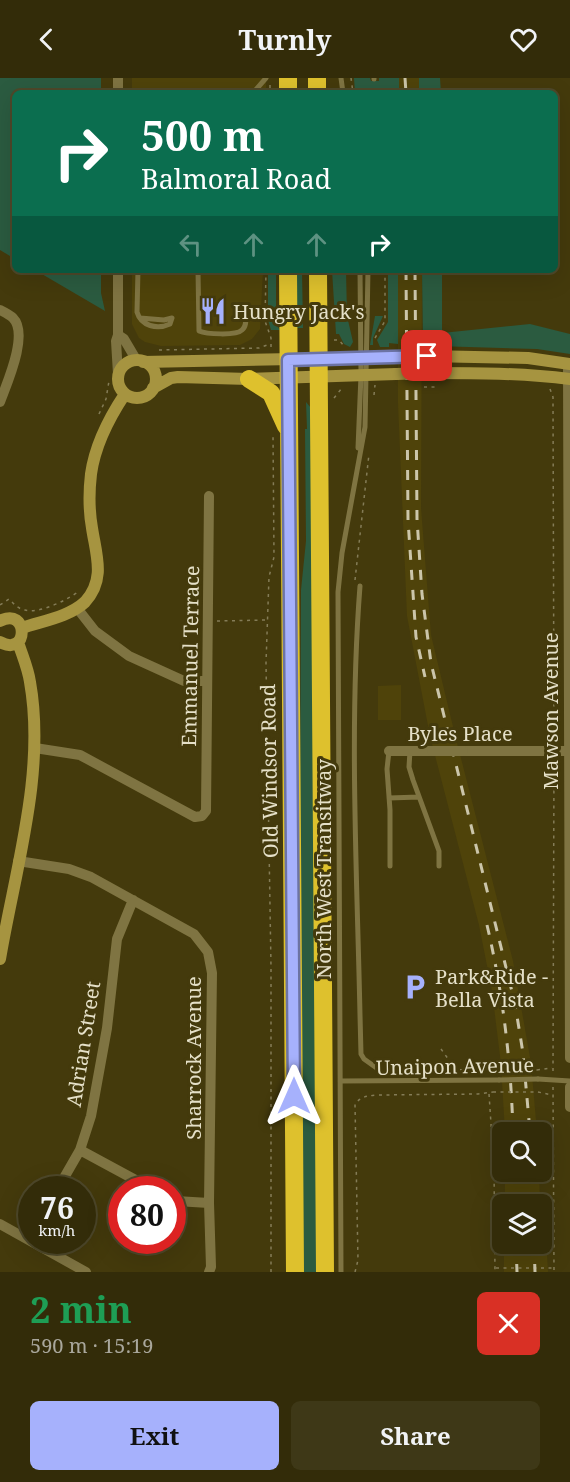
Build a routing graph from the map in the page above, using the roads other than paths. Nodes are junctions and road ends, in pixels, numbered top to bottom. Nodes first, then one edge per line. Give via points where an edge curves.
1 (266, 78) edge
2 (255, 90) edge
3 (118, 273) edge
4 (138, 273) edge
5 (198, 273) edge
6 (287, 273) edge
7 (318, 273) edge
8 (360, 273) edge
9 (368, 273) edge
10 (0, 310) edge
11 (246, 316) dead end
12 (172, 318) dead end
13 (118, 336) junction
14 (364, 358) junction
15 (140, 361) junction
16 (569, 364) edge
17 (288, 368) junction
18 (319, 368) junction
19 (118, 375) junction
20 (364, 375) junction
21 (249, 379) junction
22 (569, 379) edge
23 (153, 388) junction
24 (125, 394) junction
25 (0, 402) edge
26 (281, 428) junction
27 (209, 496) dead end
28 (360, 586) dead end
29 (77, 608) junction
30 (1, 614) edge
31 (22, 628) junction
32 (0, 642) edge
33 (18, 642) junction
34 (207, 681) junction
35 (35, 748) junction
36 (388, 751) joint
37 (410, 751) junction
38 (568, 751) junction
39 (419, 797) junction
40 (389, 798) junction
41 (18, 861) junction
42 (390, 866) dead end
43 (439, 866) dead end
44 (133, 900) junction
45 (0, 959) edge
46 (570, 1058) edge
47 (378, 1069) road end
48 (340, 1081) junction
49 (570, 1082) edge
50 (570, 1087) edge
51 (570, 1107) edge
52 (80, 1150) junction
53 (65, 1176) edge
54 (128, 1176) edge
55 (186, 1202) edge
56 (210, 1203) junction
57 (0, 1224) edge
58 (18, 1232) edge
59 (57, 1254) edge
60 (86, 1272) edge
61 (209, 1272) edge
62 (295, 1272) edge
63 (325, 1272) edge
64 (340, 1272) edge

1 - 2 lane
3 - 13 street
4 - 12 lane via 137,312 144,324 166,326
5 - 11 lane via 199,331 239,333 244,329
6 - 17 highway, Old Windsor Road
7 - 18 highway
8 - 14 lane, North West Transitway
9 - 14 lane, North West Transitway
10 - 25 street via 12,317 20,334
13 - 15 street
13 - 19 street
14 - 16 street, bridge via 528,358
14 - 18 street
14 - 20 lane, North West Transitway
15 - 17 street
15 - 19 street via 125,364
15 - 23 street via 153,369
16 - 22 street, Mawson Avenue
17 - 18 street
17 - 18 street
17 - 21 street
17 - 26 highway, Old Windsor Road
18 - 20 street
18 - 63 highway
19 - 24 street via 118,385
20 - 22 street, bridge via 431,378 492,372
20 - 48 lane, North West Transitway via 365,427 338,592
21 - 23 street via 178,377
21 - 26 highway via 271,393
22 - 38 street, Mawson Avenue
23 - 24 street via 137,398
24 - 29 street via 109,421 94,461 90,509 99,570 95,586
26 - 62 highway, Old Windsor Road
27 - 34 street, Emmanuel Terrace
28 - 47 lane via 355,744 361,1054
29 - 31 street
29 - 34 street via 95,631 129,656 184,681
30 - 31 street via 13,618
31 - 33 street
32 - 33 street via 10,646
33 - 35 street via 30,680
34 - 35 street, Emmanuel Terrace via 206,811 202,816 187,814 80,755
35 - 41 street
36 - 37 street, Byles Place
36 - 40 lane
37 - 38 street, Byles Place, bridge
37 - 39 lane via 409,767
38 - 46 street, Mawson Avenue
39 - 40 lane
39 - 43 lane via 439,851
40 - 42 lane
41 - 44 street, Sharrock Avenue via 80,873
41 - 45 street
44 - 52 street, Adrian Street via 117,939 107,1028 91,1116
44 - 56 street, Sharrock Avenue via 194,934 208,952 212,973
48 - 49 lane, Unaipon Avenue, bridge
48 - 64 lane, North West Transitway
50 - 51 street
52 - 53 street, Adrian Street
52 - 54 street
55 - 56 street
56 - 61 street, Sharrock Avenue
57 - 58 street
59 - 60 street

